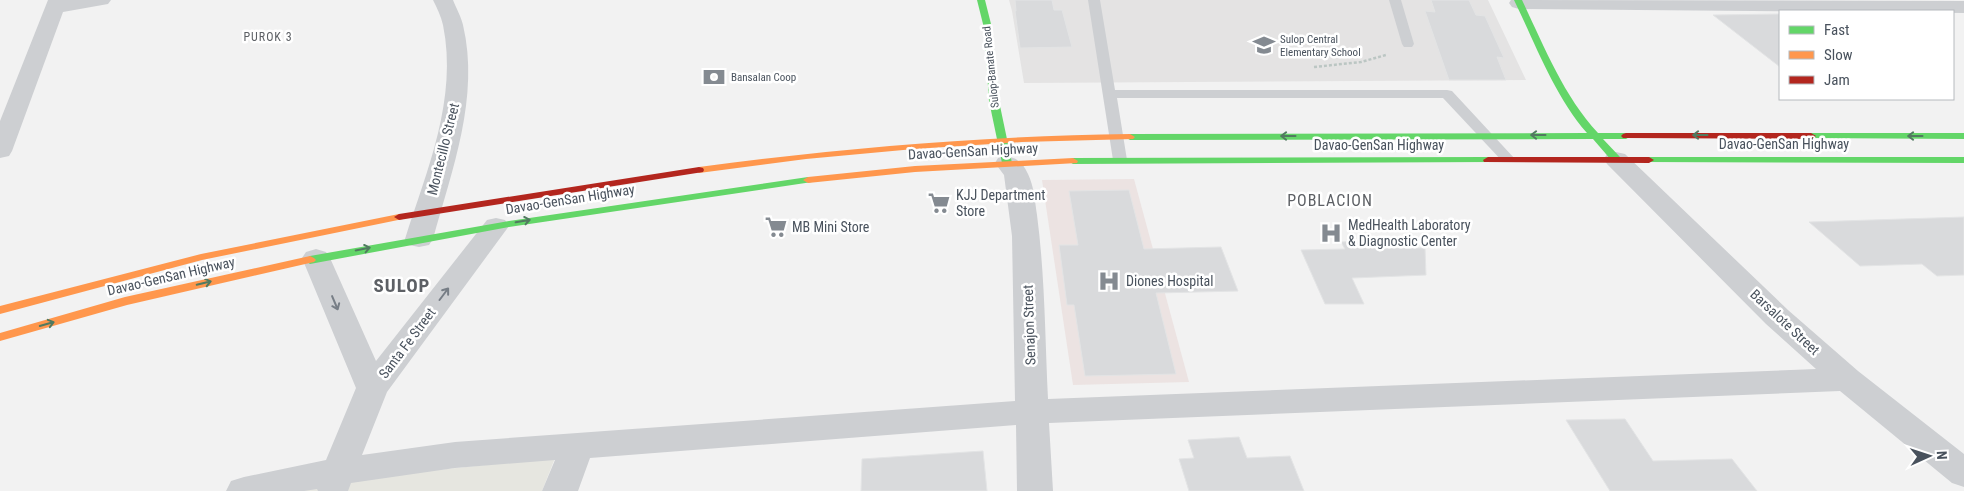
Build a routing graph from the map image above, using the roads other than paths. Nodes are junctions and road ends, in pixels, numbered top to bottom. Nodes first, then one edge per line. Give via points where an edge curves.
1 (101, 0) edge
2 (443, 0) edge
3 (980, 0) edge
4 (1094, 0) edge
5 (1394, 0) edge
6 (1519, 2) edge
7 (57, 3) edge
8 (1964, 7) edge
9 (1408, 44) road end
10 (1110, 94) junction
11 (1595, 135) junction
12 (1486, 136) junction
13 (1964, 136) edge
14 (1117, 137) junction
15 (0, 151) edge
16 (1004, 151) junction
17 (1508, 159) junction
18 (1616, 159) junction
19 (1120, 160) junction
20 (1964, 160) edge
21 (426, 212) junction
22 (496, 226) junction
23 (419, 239) junction
24 (316, 258) junction
25 (0, 310) edge
26 (0, 337) edge
27 (1847, 379) junction
28 (372, 388) junction
29 (1031, 412) junction
30 (578, 445) junction
31 (1964, 473) edge
32 (335, 481) edge
33 (244, 491) edge
34 (560, 491) edge
35 (1035, 491) edge

1 - 7 street
2 - 21 street, Montecillo Street via 453,23 458,48 459,81 450,131
3 - 16 main road, Sulop-Banate Road via 988,28 994,101
4 - 10 lane
5 - 9 lane
6 - 8 street
6 - 11 main road via 1564,95
7 - 15 street
10 - 12 lane via 1447,94
10 - 14 lane
11 -> 12 main road, Davao-GenSan Highway
13 -> 11 main road, Davao-GenSan Highway
11 - 18 main road
12 -> 14 main road, Davao-GenSan Highway
12 - 17 lane
14 - 16 main road, Davao-GenSan Highway
14 - 19 lane
16 - 19 main road, Davao-GenSan Highway
16 - 21 main road, Davao-GenSan Highway via 896,146 576,188
22 -> 16 main road, Davao-GenSan Highway via 762,185 888,171
16 - 29 street, Senajon Street via 1016,174 1026,236
17 - 18 main road, Davao-GenSan Highway
17 - 19 main road, Davao-GenSan Highway
18 - 20 main road, Davao-GenSan Highway
18 - 27 street, Barsalote Street via 1777,317
21 - 23 street, Montecillo Street
21 - 25 main road, Davao-GenSan Highway via 155,268
22 - 23 main road, Davao-GenSan Highway
28 -> 22 street, Santa Fe Street
24 -> 23 main road, Davao-GenSan Highway
26 -> 24 main road, Davao-GenSan Highway via 141,297
24 -> 28 street, Santa Fe Street
27 - 29 street
27 - 31 street, Barsalote Street
28 - 32 street, Santa Fe Street
29 - 30 street
29 - 35 street, Senajon Street
30 - 32 street via 455,455
30 - 34 street
32 - 33 street

